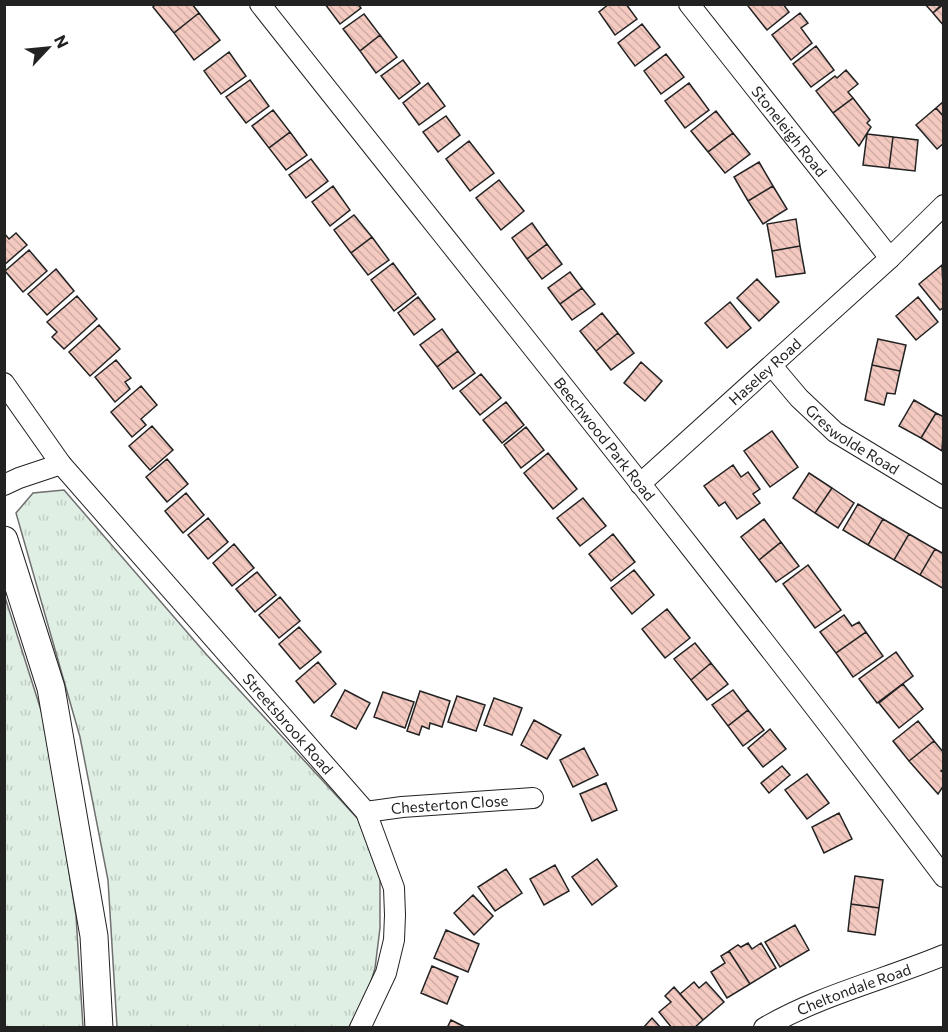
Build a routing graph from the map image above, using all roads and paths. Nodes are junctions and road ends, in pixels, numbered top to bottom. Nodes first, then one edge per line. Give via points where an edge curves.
1 (260, 4) edge
2 (689, 4) edge
3 (944, 205) edge
4 (890, 258) junction
5 (772, 366) junction
6 (4, 383) edge
7 (61, 464) junction
8 (640, 484) junction
9 (4, 485) edge
10 (944, 498) edge
11 (4, 540) edge
12 (533, 798) dead end
13 (366, 812) junction
14 (944, 877) edge
15 (944, 955) edge
16 (99, 1028) edge
17 (360, 1028) edge
18 (764, 1028) edge

1 - 8 street, Beechwood Park Road
2 - 4 street, Stoneleigh Road
3 - 4 street, Haseley Road
4 - 5 street, Haseley Road
5 - 8 street, Haseley Road
5 - 10 street, Greswolde Road via 835,432
6 - 7 street, Streetsbrook Road
7 - 9 street
7 - 13 street, Streetsbrook Road
8 - 14 street, Beechwood Park Road
11 - 16 main road via 51,688 94,936
12 - 13 street, Chesterton Close
13 - 17 street, Streetsbrook Road via 394,888 395,915 386,974
15 - 18 street, Cheltondale Road via 807,1005

